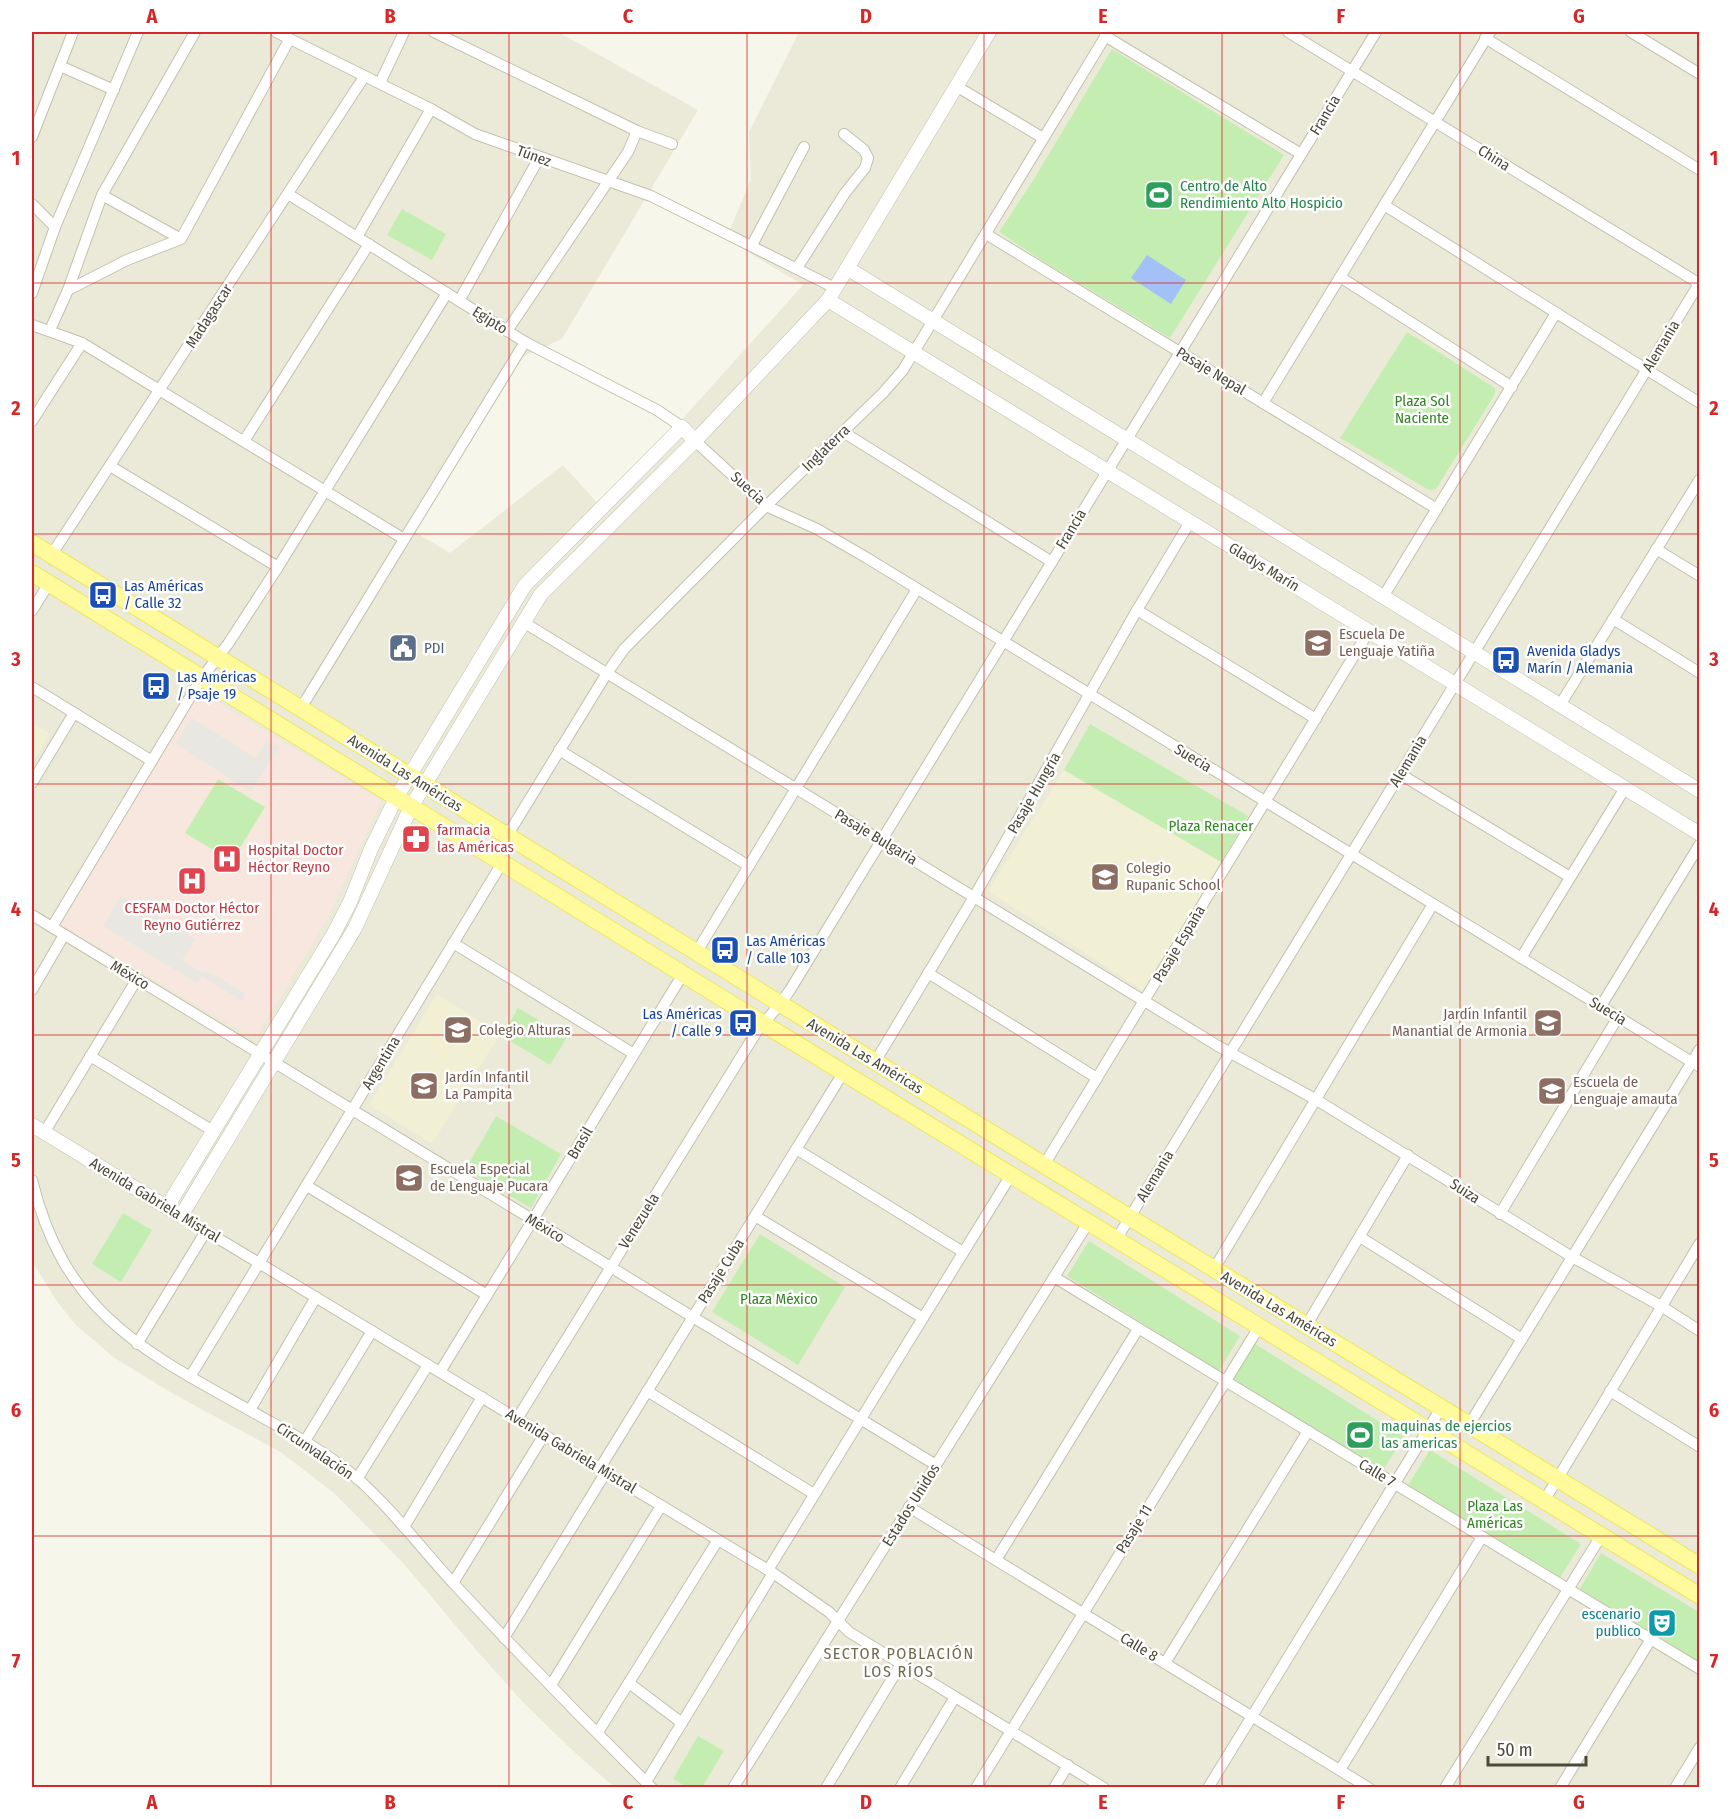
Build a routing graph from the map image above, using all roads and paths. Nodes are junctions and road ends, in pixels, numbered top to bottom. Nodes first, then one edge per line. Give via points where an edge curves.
1 (73, 32) edge
2 (138, 32) edge
3 (195, 32) edge
4 (276, 32) edge
5 (404, 32) edge
6 (434, 32) edge
7 (989, 32) edge
8 (1288, 32) edge
9 (1376, 32) edge
10 (1630, 32) edge
11 (1106, 34) edge
12 (1487, 35) edge
13 (289, 39) junction
14 (60, 66) junction
15 (1352, 70) junction
16 (1699, 74) edge
17 (364, 77) junction
18 (380, 83) junction
19 (956, 86) junction
20 (114, 90) junction
21 (431, 110) junction
22 (1435, 121) junction
23 (637, 130) junction
24 (844, 134) dead end
25 (32, 137) edge
26 (1043, 138) junction
27 (672, 144) dead end
28 (804, 147) dead end
29 (1301, 154) junction
30 (539, 158) junction
31 (1700, 170) edge
32 (607, 182) junction
33 (288, 194) junction
34 (102, 195) junction
35 (32, 204) edge
36 (1384, 206) junction
37 (55, 227) junction
38 (986, 234) junction
39 (183, 235) junction
40 (357, 237) junction
41 (369, 244) junction
42 (752, 245) junction
43 (797, 268) junction
44 (847, 268) junction
45 (1340, 278) junction
46 (1699, 283) edge
47 (68, 290) junction
48 (32, 293) edge
49 (447, 293) junction
50 (831, 294) junction
51 (459, 301) junction
52 (1556, 314) junction
53 (933, 321) junction
54 (32, 325) edge
55 (50, 330) junction
56 (507, 331) junction
57 (525, 342) junction
58 (82, 343) junction
59 (1180, 352) junction
60 (914, 353) junction
61 (1646, 369) junction
62 (1512, 387) junction
63 (160, 389) junction
64 (1263, 403) junction
65 (1700, 403) edge
66 (32, 421) edge
67 (682, 428) junction
68 (843, 432) junction
69 (1126, 439) junction
70 (244, 441) junction
71 (695, 441) junction
72 (110, 466) junction
73 (1107, 471) junction
74 (1700, 479) edge
75 (325, 490) junction
76 (766, 506) junction
77 (1437, 509) junction
78 (1190, 522) junction
79 (404, 539) junction
80 (32, 543) edge
81 (1656, 549) junction
82 (52, 554) junction
83 (1052, 561) junction
84 (278, 567) junction
85 (32, 573) edge
86 (1700, 576) edge
87 (49, 583) junction
88 (917, 589) junction
89 (1383, 597) junction
90 (1137, 610) junction
91 (32, 611) edge
92 (1613, 619) junction
93 (523, 622) junction
94 (1370, 631) junction
95 (1003, 642) junction
96 (1474, 652) junction
97 (217, 658) junction
98 (475, 665) junction
99 (607, 672) junction
100 (1700, 673) edge
101 (491, 675) junction
102 (201, 679) junction
103 (1455, 684) junction
104 (32, 687) edge
105 (1089, 695) junction
106 (1560, 705) junction
107 (301, 708) junction
108 (74, 713) junction
109 (1316, 718) junction
110 (559, 750) junction
111 (152, 761) junction
112 (1400, 774) junction
113 (408, 775) junction
114 (32, 783) edge
115 (425, 786) junction
116 (796, 788) junction
117 (1625, 788) junction
118 (1700, 791) edge
119 (396, 798) junction
120 (1265, 802) junction
121 (411, 807) junction
122 (1700, 834) edge
123 (507, 836) junction
124 (881, 840) junction
125 (1700, 843) edge
126 (1351, 854) junction
127 (502, 863) junction
128 (749, 866) junction
129 (1570, 877) junction
130 (974, 897) junction
131 (1434, 904) junction
132 (32, 915) edge
133 (52, 927) junction
134 (64, 935) junction
135 (453, 943) junction
136 (696, 953) junction
137 (1521, 958) junction
138 (928, 973) junction
139 (683, 974) junction
140 (137, 979) junction
141 (32, 990) edge
142 (1144, 1001) junction
143 (780, 1004) junction
144 (1601, 1006) junction
145 (1618, 1017) junction
146 (762, 1023) junction
147 (1700, 1049) edge
148 (1231, 1052) junction
149 (260, 1054) junction
150 (634, 1054) junction
151 (90, 1056) junction
152 (875, 1062) junction
153 (274, 1063) junction
154 (1696, 1064) edge
155 (843, 1073) junction
156 (1097, 1078) junction
157 (1316, 1099) junction
158 (352, 1110) junction
159 (38, 1129) edge
160 (213, 1131) junction
161 (796, 1149) junction
162 (1408, 1155) junction
163 (1044, 1165) junction
164 (1011, 1175) junction
165 (32, 1180) edge
166 (307, 1186) junction
167 (167, 1207) junction
168 (1500, 1214) junction
169 (182, 1216) junction
170 (755, 1216) junction
171 (1130, 1217) junction
172 (533, 1220) junction
173 (1088, 1223) junction
174 (206, 1231) junction
175 (1360, 1237) junction
176 (1116, 1240) junction
177 (1700, 1243) edge
178 (963, 1252) junction
179 (1572, 1257) junction
180 (260, 1263) junction
181 (611, 1268) junction
182 (1214, 1269) junction
183 (1054, 1277) junction
184 (487, 1295) junction
185 (316, 1298) junction
186 (1661, 1306) junction
187 (693, 1317) junction
188 (922, 1318) junction
189 (1306, 1326) junction
190 (1259, 1327) junction
191 (1138, 1329) junction
192 (372, 1331) junction
193 (1700, 1331) edge
194 (1522, 1338) junction
195 (137, 1344) junction
196 (428, 1365) junction
197 (440, 1372) junction
198 (190, 1377) junction
199 (1225, 1381) junction
200 (647, 1391) junction
201 (1610, 1391) junction
202 (482, 1397) junction
203 (1441, 1408) junction
204 (250, 1410) junction
205 (517, 1419) junction
206 (860, 1419) junction
207 (1469, 1425) junction
208 (1428, 1430) junction
209 (1308, 1431) junction
210 (544, 1435) junction
211 (305, 1441) junction
212 (1700, 1447) edge
213 (936, 1465) junction
214 (603, 1470) junction
215 (357, 1479) junction
216 (1557, 1479) junction
217 (1395, 1484) junction
218 (814, 1494) junction
219 (1544, 1501) junction
220 (661, 1506) junction
221 (909, 1507) junction
222 (404, 1527) junction
223 (1601, 1536) junction
224 (1482, 1537) junction
225 (718, 1540) junction
226 (996, 1560) junction
227 (1700, 1566) edge
228 (770, 1572) junction
229 (453, 1583) junction
230 (1568, 1589) junction
231 (1700, 1596) edge
232 (1083, 1613) junction
233 (838, 1620) junction
234 (504, 1638) junction
235 (1651, 1640) junction
236 (1165, 1663) junction
237 (901, 1664) junction
238 (1700, 1669) edge
239 (629, 1683) junction
240 (551, 1684) junction
241 (955, 1697) junction
242 (1252, 1716) junction
243 (682, 1723) junction
244 (1010, 1730) junction
245 (598, 1732) junction
246 (1700, 1747) edge
247 (1068, 1765) junction
248 (1340, 1770) junction
249 (649, 1785) edge
250 (734, 1788) edge
251 (826, 1788) edge
252 (900, 1788) edge
253 (976, 1788) edge
254 (1054, 1788) edge
255 (1104, 1788) edge
256 (1208, 1788) edge
257 (1369, 1788) edge
258 (1445, 1788) edge
259 (1560, 1788) edge
260 (1675, 1788) edge

1 - 14 street
2 - 20 street
3 - 34 street
4 - 13 street, Túnez
5 - 18 street
6 - 23 street
7 - 19 street
8 - 15 street, China
9 - 15 street, Francia
10 - 16 street
11 - 26 street, Inglaterra
11 - 29 street
12 - 22 street
12 - 31 street
13 - 17 street, Túnez
13 - 39 street
14 - 20 street
14 - 25 street
15 - 22 street, China
15 - 29 street, Francia
17 - 18 street, Túnez
17 - 33 street, Madagascar
18 - 21 street, Túnez
19 - 26 street
19 - 44 street
20 - 37 street
21 - 30 street, Túnez via 475,134
21 - 40 street
22 - 36 street
22 - 46 street, China
23 - 27 street
23 - 32 street via 628,152
24 - 43 street via 864,150 868,158 865,168
26 - 38 street, Inglaterra
28 - 42 street
29 - 59 street, Francia
30 - 32 street, Túnez
30 - 51 street
32 - 42 street, Túnez via 651,196
32 - 56 street
33 - 40 street, Egipto
33 - 63 street, Madagascar
34 - 39 street
34 - 47 street
35 - 37 street
36 - 45 street
36 - 52 street
37 - 48 street
38 - 53 street, Inglaterra
38 - 59 street, Pasaje Nepal
39 - 47 street
40 - 41 street, Egipto
41 - 49 street, Egipto
41 - 70 street
42 - 43 street, Túnez
43 - 50 street, Túnez
44 - 50 street
44 - 53 street
45 - 62 street
45 - 64 street
46 - 61 street, Alemania
47 - 55 street
49 - 51 street, Egipto
49 - 75 street
50 - 60 street, Gladys Marín
50 - 71 street
51 - 56 street, Egipto
52 - 61 street
52 - 62 street
53 - 60 street, Inglaterra
53 - 69 street
54 - 55 street
55 - 58 street
56 - 57 street, Egipto
57 - 67 street, Egipto via 657,410
57 - 79 street
58 - 63 street
58 - 66 street
59 - 64 street, Pasaje Nepal
59 - 69 street, Francia
60 - 68 street, Inglaterra via 893,382
60 - 73 street, Gladys Marín
61 - 65 street
61 - 96 street, Alemania
62 - 77 street
63 - 70 street
63 - 72 street, Madagascar
64 - 77 street, Pasaje Nepal
67 - 71 street, Egipto
67 - 98 street via 525,585
68 - 76 street, Inglaterra
68 - 83 street
69 - 73 street, Francia
69 - 89 street
70 - 75 street
71 - 76 street, Suecia
71 - 93 street via 541,594
72 - 82 street, Madagascar
72 - 84 street
73 - 78 street, Gladys Marín
73 - 83 street, Francia
74 - 81 street
75 - 79 street
75 - 84 street
76 - 88 street, Suecia via 842,543
76 - 99 street, Inglaterra via 632,641
77 - 89 street
78 - 90 street, Pasaje Hungría
78 - 94 street, Gladys Marín
79 - 107 street
80 - 82 main road, Avenida Las Américas
81 - 86 street
81 - 92 street
82 - 97 main road, Avenida Las Américas
83 - 95 street, Francia
84 - 97 street
85 - 87 main road, Avenida Las Américas
87 - 91 street
87 - 102 main road, Avenida Las Américas
88 - 95 street, Suecia
88 - 116 street
89 - 96 street
90 - 105 street, Pasaje Hungría
90 - 109 street
92 - 100 street
92 - 106 street
93 - 99 street, Pasaje Bulgaria
93 - 101 street
94 - 103 street, Gladys Marín
94 - 109 street, Pasaje España
95 - 105 street, Suecia
95 - 124 street, Francia
96 - 103 street, Alemania
96 - 106 street
97 - 102 street
97 - 107 main road, Avenida Las Américas
98 - 101 street
98 - 113 street
99 - 110 street, Inglaterra
99 - 116 street, Pasaje Bulgaria
101 - 115 street
102 - 111 street
102 - 119 main road, Avenida Las Américas
103 - 112 street, Alemania
103 - 117 street, Gladys Marín
104 - 108 street
105 - 120 street, Suecia
105 - 130 street, Pasaje Hungría
106 - 118 street
107 - 113 main road, Avenida Las Américas
108 - 111 street
108 - 114 street
109 - 120 street, Pasaje España
110 - 123 street, Inglaterra
110 - 128 street
111 - 133 street
112 - 126 street, Alemania
112 - 129 street
113 - 115 main road, Avenida Las Américas
113 - 119 street
115 - 121 street
115 - 123 main road, Avenida Las Américas
116 - 124 street, Pasaje Bulgaria
116 - 128 street
117 - 122 street, Gladys Marín
117 - 129 street
119 - 121 main road, Avenida Las Américas
119 - 149 street via 342,919
120 - 126 street, Suecia
120 - 142 street, Pasaje España
121 - 127 main road, Avenida Las Américas
121 - 153 street via 356,928
123 - 136 main road, Avenida Las Américas
124 - 130 street, Pasaje Bulgaria
124 - 143 street, Francia
125 - 144 street
126 - 131 street, Suecia
126 - 148 street, Alemania
127 - 135 street, Argentina
127 - 139 main road, Avenida Las Américas
128 - 136 street
129 - 137 street
130 - 138 street, Pasaje Hungría
130 - 142 street, Pasaje Bulgaria
131 - 137 street, Suecia
131 - 157 street
132 - 133 street, México
133 - 134 street, México
134 - 140 street, México
134 - 141 street
135 - 150 street
135 - 158 street, Argentina
136 - 143 main road, Avenida Las Américas
137 - 144 street, Suecia
138 - 152 street, Pasaje Hungría
138 - 156 street
139 - 146 main road, Avenida Las Américas
139 - 150 street, Brasil
140 - 149 street, México
140 - 151 street
142 - 148 street, Pasaje Bulgaria
142 - 156 street, Pasaje España
143 - 146 street, Francia
143 - 152 main road, Avenida Las Américas
144 - 145 street, Suecia
145 - 154 street, Suecia
145 - 168 street
146 - 155 main road, Avenida Las Américas
146 - 181 street, Venezuela
147 - 154 street
148 - 157 street, Suiza
148 - 171 street, Alemania
149 - 153 street, México
149 - 160 street
150 - 172 street, Brasil
151 - 159 street
151 - 160 street
152 - 163 main road, Avenida Las Américas
153 - 158 street, México
153 - 169 street
154 - 179 street
155 - 161 street, Pasaje Cuba
155 - 164 main road, Avenida Las Américas
156 - 163 street, Pasaje España
157 - 162 street, Suiza
157 - 182 street
158 - 166 street, Argentina
158 - 172 street, México
159 - 167 street, Avenida Gabriela Mistral
160 - 167 street
161 - 170 street, Pasaje Cuba
161 - 178 street
162 - 168 street, Suiza
162 - 175 street
163 - 171 main road, Avenida Las Américas
164 - 173 main road, Avenida Las Américas
164 - 178 street
165 - 195 street, Circunvalación via 46,1227 75,1282
166 - 180 street, Argentina
166 - 184 street
167 - 169 street, Avenida Gabriela Mistral
168 - 179 street, Suiza
169 - 174 street, Avenida Gabriela Mistral
170 - 187 street, Pasaje Cuba
170 - 188 street
171 - 176 street, Alemania
171 - 182 main road, Avenida Las Américas
172 - 181 street, México
172 - 184 street, Brasil
173 - 176 main road, Avenida Las Américas
173 - 183 street, Estados Unidos
174 - 180 street, Avenida Gabriela Mistral
174 - 195 street
175 - 189 street
175 - 194 street
176 - 190 main road, Avenida Las Américas
177 - 186 street
178 - 188 street
179 - 186 street, Suiza
179 - 194 street
180 - 185 street, Avenida Gabriela Mistral
180 - 198 street, Argentina
181 - 187 street, México
181 - 205 street, Venezuela
182 - 189 main road, Avenida Las Américas
183 - 191 street, Calle 7
183 - 213 street, Estados Unidos
184 - 197 street, Brasil
185 - 192 street, Avenida Gabriela Mistral
185 - 204 street
186 - 193 street, Suiza
186 - 201 street
187 - 200 street, Pasaje Cuba
187 - 206 street, México
188 - 206 street
189 - 203 main road, Avenida Las Américas
190 - 199 street, Pasaje 11
190 - 208 main road, Avenida Las Américas
191 - 199 street, Calle 7
191 - 226 street
192 - 196 street, Avenida Gabriela Mistral
192 - 211 street
194 - 207 street
195 - 198 street, Circunvalación
196 - 197 street, Avenida Gabriela Mistral
196 - 215 street
197 - 202 street, Avenida Gabriela Mistral
198 - 204 street, Circunvalación
199 - 209 street, Calle 7
199 - 232 street, Pasaje 11
200 - 214 street, Pasaje Cuba
200 - 218 street
201 - 212 street
201 - 216 street
202 - 205 street, Avenida Gabriela Mistral
202 - 222 street
203 - 207 main road, Avenida Las Américas
203 - 208 street
204 - 211 street, Circunvalación
205 - 210 street, Avenida Gabriela Mistral
206 - 213 street, México
206 - 218 street
207 - 216 main road, Avenida Las Américas
208 - 217 street
208 - 219 main road, Avenida Las Américas
209 - 217 street, Calle 7
209 - 236 street
210 - 214 street, Avenida Gabriela Mistral
210 - 229 street
211 - 215 street, Circunvalación
213 - 221 street, Estados Unidos
214 - 220 street, Avenida Gabriela Mistral
214 - 234 street, Pasaje Cuba
215 - 222 street, Circunvalación
216 - 219 street
216 - 227 main road, Avenida Las Américas
217 - 224 street, Calle 7
217 - 242 street
218 - 228 street
219 - 223 main road, Avenida Las Américas
220 - 225 street, Avenida Gabriela Mistral
220 - 240 street
221 - 226 street, Calle 8
221 - 233 street, Estados Unidos
222 - 229 street, Circunvalación
223 - 230 street
223 - 231 main road, Avenida Las Américas
224 - 230 street, Calle 7
224 - 248 street
225 - 228 street, Avenida Gabriela Mistral
225 - 239 street
226 - 232 street, Calle 8
228 - 233 street, Avenida Gabriela Mistral
228 - 243 street
229 - 234 street, Circunvalación
230 - 235 street, Calle 7
230 - 258 street
232 - 236 street, Calle 8
232 - 244 street, Pasaje 11
233 - 237 street, Avenida Gabriela Mistral via 849,1632
233 - 250 street, Estados Unidos
234 - 240 street, Circunvalación
235 - 238 street, Calle 7
235 - 259 street
236 - 242 street, Calle 8
237 - 241 street, Avenida Gabriela Mistral
237 - 251 street
239 - 243 street
239 - 245 street
240 - 245 street, Circunvalación
241 - 244 street, Avenida Gabriela Mistral
241 - 252 street
242 - 248 street, Calle 8
242 - 256 street
243 - 249 street
244 - 247 street, Avenida Gabriela Mistral
244 - 253 street, Pasaje 11
245 - 249 street, Circunvalación
246 - 260 street
247 - 254 street
247 - 255 street, Avenida Gabriela Mistral
248 - 257 street, Calle 8

